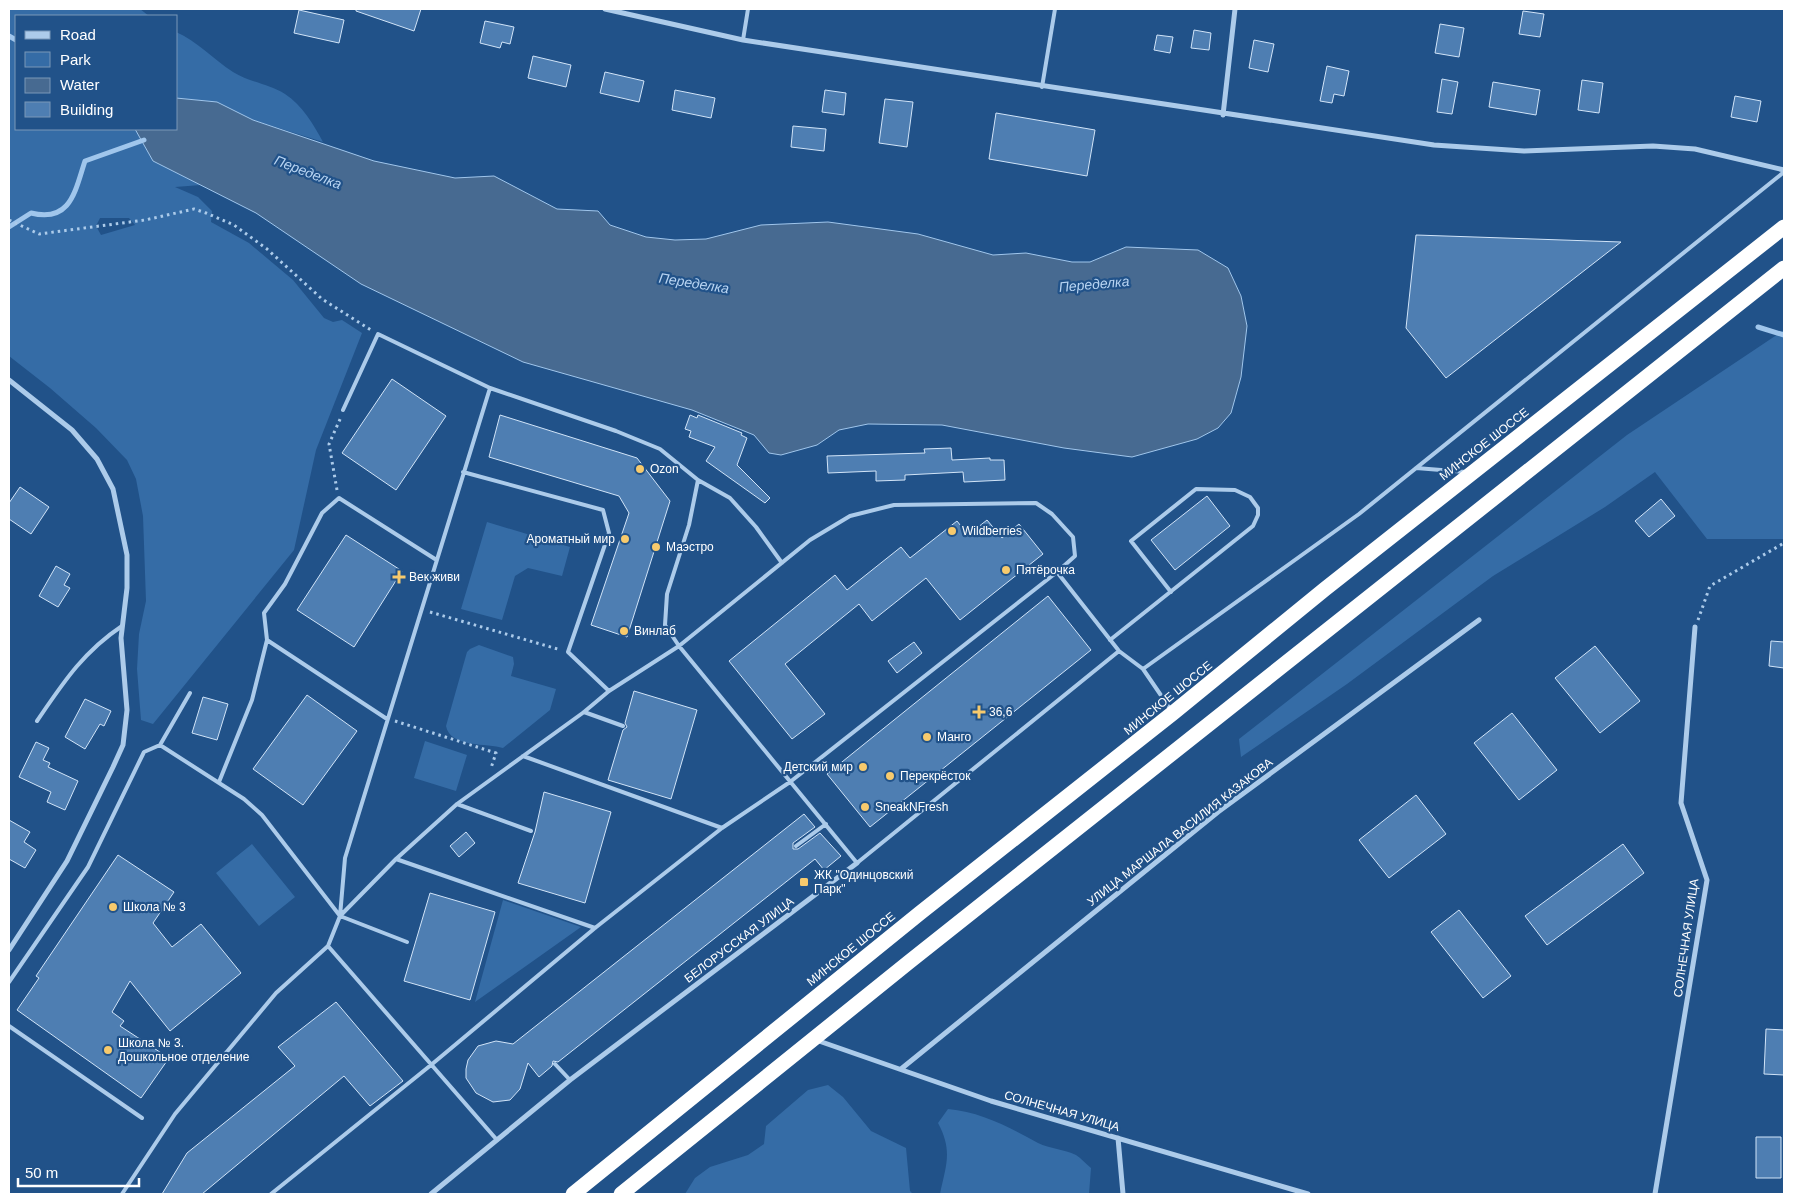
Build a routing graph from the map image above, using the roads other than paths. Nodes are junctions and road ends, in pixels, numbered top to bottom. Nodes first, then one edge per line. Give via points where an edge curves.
1 (605, 9) edge
2 (748, 9) edge
3 (1055, 9) edge
4 (1235, 9) edge
5 (743, 40) junction
6 (1042, 87) junction
7 (1223, 115) junction
8 (1784, 171) edge
9 (1784, 226) edge
10 (1784, 268) edge
11 (9, 380) edge
12 (490, 388) junction
13 (343, 410) road end
14 (1416, 468) junction
15 (463, 472) junction
16 (1473, 473) junction
17 (698, 480) junction
18 (435, 559) junction
19 (782, 563) junction
20 (1057, 572) junction
21 (1171, 592) junction
22 (1479, 620) dead end
23 (122, 626) junction
24 (1696, 627) road end
25 (268, 640) junction
26 (1110, 640) junction
27 (679, 646) junction
28 (1119, 651) junction
29 (1143, 669) junction
30 (609, 691) junction
31 (190, 693) dead end
32 (584, 712) junction
33 (1173, 713) junction
34 (387, 719) junction
35 (38, 721) dead end
36 (623, 726) dead end
37 (160, 745) junction
38 (523, 756) junction
39 (220, 782) junction
40 (790, 782) junction
41 (457, 804) junction
42 (826, 824) junction
43 (722, 828) junction
44 (531, 831) dead end
45 (796, 846) dead end
46 (396, 859) junction
47 (857, 863) junction
48 (340, 916) junction
49 (595, 928) junction
50 (408, 942) dead end
51 (328, 946) junction
52 (9, 950) edge
53 (9, 982) edge
54 (9, 1026) edge
55 (813, 1039) junction
56 (555, 1064) dead end
57 (431, 1065) junction
58 (901, 1069) junction
59 (570, 1080) junction
60 (142, 1118) dead end
61 (1118, 1138) junction
62 (496, 1140) junction
63 (122, 1194) edge
64 (271, 1194) edge
65 (431, 1194) edge
66 (573, 1194) edge
67 (621, 1194) edge
68 (1123, 1194) edge
69 (1308, 1194) edge
70 (1655, 1194) edge

1 - 5 street
2 - 5 lane
3 - 6 lane
4 - 7 street
5 - 6 street
6 - 7 street
7 - 8 street via 1476,150 1653,146 1694,149
8 - 14 lane
9 - 16 highway, МИНСКОЕ ШОССЕ
10 - 55 highway
11 - 23 street via 72,430 97,459 113,489 127,555
12 - 13 lane via 378,334
12 - 15 lane
12 - 17 lane via 660,449
14 - 16 lane
14 - 29 lane via 1351,520
15 - 18 lane
15 - 30 lane via 603,510 608,533 568,652
16 - 33 highway, МИНСКОЕ ШОССЕ
17 - 19 lane via 730,498
17 - 27 lane via 690,525 668,594 665,625
18 - 25 lane via 339,498 322,514 286,584 264,613
18 - 34 lane
19 - 20 lane via 810,540 850,516 894,504 1036,503 1052,514 1073,537 1075,556
19 - 27 lane
20 - 26 lane
20 - 40 lane
21 - 21 lane via 1131,541 1196,489 1235,490 1250,497 1258,508 1253,526
21 - 26 lane
22 - 58 street, УЛИЦА МАРШАЛА ВАСИЛИЯ КАЗАКОВА via 1218,812
23 - 35 lane via 101,640 76,665
23 - 52 street via 127,710 123,745 67,861
24 - 70 street, СОЛНЕЧНАЯ УЛИЦА via 1681,803 1707,880
25 - 34 lane
25 - 39 lane via 252,700
26 - 28 lane
27 - 30 lane
27 - 40 lane
28 - 29 lane
28 - 47 lane, БЕЛОРУССКАЯ УЛИЦА
29 - 33 lane
30 - 32 lane
31 - 37 lane
32 - 36 lane
32 - 38 lane
33 - 66 highway, МИНСКОЕ ШОССЕ
34 - 48 lane via 345,858
37 - 39 lane
37 - 53 lane via 144,752 88,867
38 - 41 lane
38 - 43 lane
39 - 48 lane via 262,815
40 - 42 lane
40 - 43 lane
41 - 44 lane
41 - 46 lane
42 - 45 lane
42 - 47 lane
43 - 49 lane
46 - 48 lane
46 - 49 lane
47 - 59 street, БЕЛОРУССКАЯ УЛИЦА
48 - 50 lane
48 - 51 lane
49 - 57 lane
51 - 57 lane
51 - 63 lane via 276,993 175,1114
54 - 60 lane
55 - 58 street, СОЛНЕЧНАЯ УЛИЦА
55 - 67 highway
56 - 59 lane
57 - 62 lane
57 - 64 lane
58 - 61 street, СОЛНЕЧНАЯ УЛИЦА via 991,1101
59 - 62 street, БЕЛОРУССКАЯ УЛИЦА
61 - 68 street
61 - 69 street, СОЛНЕЧНАЯ УЛИЦА
62 - 65 street, БЕЛОРУССКАЯ УЛИЦА

